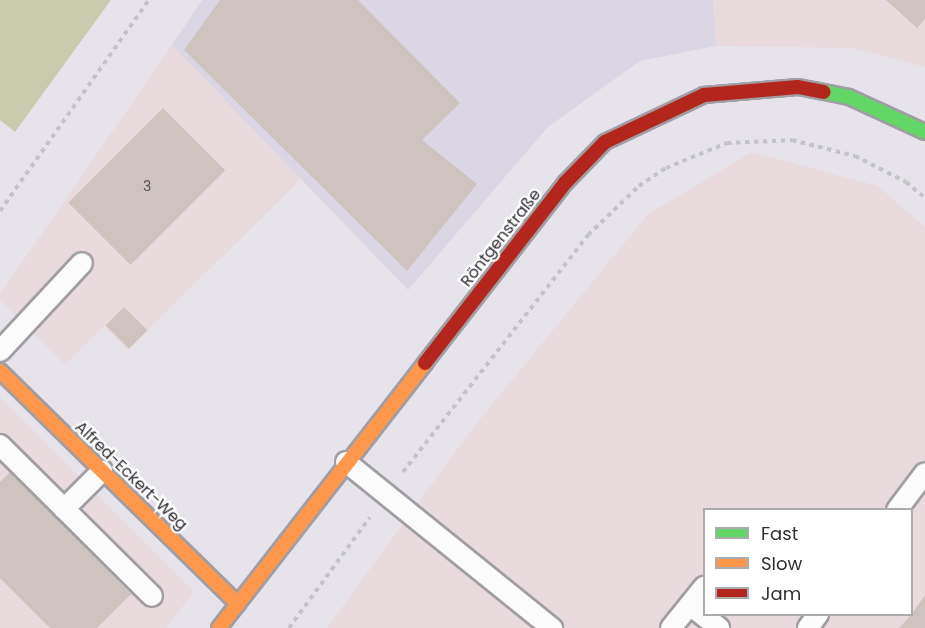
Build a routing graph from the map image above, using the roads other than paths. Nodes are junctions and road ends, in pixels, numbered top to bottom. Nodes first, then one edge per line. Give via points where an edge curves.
1 (925, 132) edge
2 (82, 263) dead end
3 (0, 351) edge
4 (0, 371) edge
5 (0, 445) edge
6 (346, 462) junction
7 (102, 471) junction
8 (925, 472) edge
9 (898, 508) edge
10 (64, 509) junction
11 (703, 589) edge
12 (152, 596) dead end
13 (238, 603) junction
14 (690, 605) junction
15 (703, 615) edge
16 (704, 616) edge
17 (817, 616) edge
18 (219, 628) edge
19 (552, 628) edge
20 (671, 628) edge
21 (719, 628) edge
22 (808, 628) edge

1 - 6 street, Röntgenstraße via 849,97 798,87 704,95 637,123 605,142 565,183
2 - 3 lane
4 - 7 street, Alfred-Eckert-Weg
5 - 10 lane
6 - 13 street, Röntgenstraße
6 - 19 lane
7 - 10 lane
7 - 13 street, Alfred-Eckert-Weg
8 - 9 lane
10 - 12 lane
11 - 14 lane
13 - 18 street, Röntgenstraße
14 - 15 lane
14 - 20 lane
16 - 21 lane
17 - 22 lane

